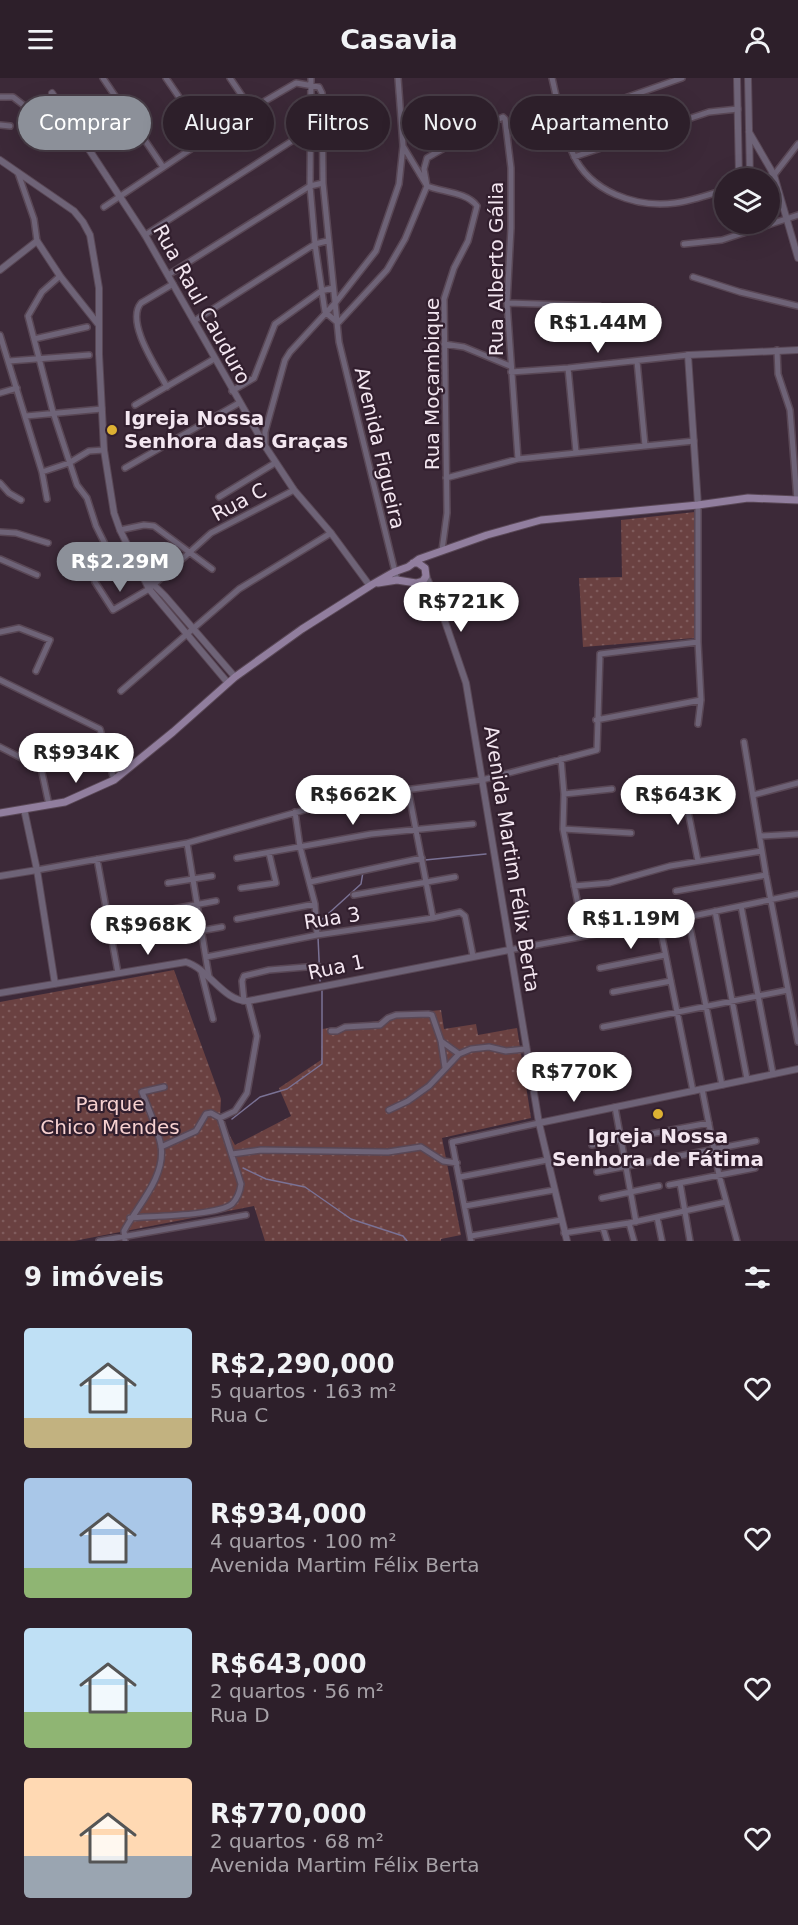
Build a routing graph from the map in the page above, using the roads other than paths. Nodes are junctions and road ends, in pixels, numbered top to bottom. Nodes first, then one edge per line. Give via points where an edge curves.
1 (103, 78) edge
2 (166, 78) edge
3 (230, 78) edge
4 (398, 78) edge
5 (553, 78) edge
6 (682, 78) edge
7 (737, 78) edge
8 (748, 78) edge
9 (295, 81) edge
10 (311, 81) edge
11 (52, 93) dead end
12 (178, 96) edge
13 (242, 96) edge
14 (272, 96) edge
15 (310, 96) edge
16 (322, 96) edge
17 (557, 96) edge
18 (631, 96) edge
19 (0, 97) edge
20 (18, 101) edge
21 (738, 109) junction
22 (402, 123) edge
23 (0, 125) edge
24 (10, 126) dead end
25 (749, 132) junction
26 (798, 144) edge
27 (286, 145) edge
28 (189, 150) edge
29 (309, 150) edge
30 (322, 150) edge
31 (403, 150) edge
32 (406, 150) edge
33 (572, 150) edge
34 (574, 157) junction
35 (0, 160) edge
36 (163, 167) junction
37 (739, 168) edge
38 (750, 168) edge
39 (770, 168) edge
40 (779, 168) edge
41 (18, 173) junction
42 (323, 183) junction
43 (310, 186) junction
44 (427, 186) junction
45 (714, 193) edge
46 (121, 196) junction
47 (780, 197) edge
48 (104, 207) dead end
49 (798, 215) edge
50 (786, 219) junction
51 (145, 235) junction
52 (37, 241) junction
53 (327, 241) junction
54 (315, 244) junction
55 (684, 244) dead end
56 (798, 258) edge
57 (0, 270) edge
58 (168, 275) junction
59 (60, 276) junction
60 (693, 277) dead end
61 (173, 284) junction
62 (333, 288) junction
63 (321, 291) junction
64 (336, 302) junction
65 (507, 303) junction
66 (599, 306) dead end
67 (798, 306) edge
68 (325, 312) junction
69 (194, 321) junction
70 (338, 323) junction
71 (99, 325) junction
72 (87, 327) dead end
73 (0, 335) edge
74 (34, 339) junction
75 (444, 344) junction
76 (777, 350) junction
77 (798, 350) edge
78 (3, 352) edge
79 (89, 355) dead end
80 (688, 355) junction
81 (39, 359) junction
82 (214, 359) junction
83 (637, 361) junction
84 (9, 362) junction
85 (568, 368) junction
86 (510, 369) junction
87 (167, 387) junction
88 (17, 388) junction
89 (232, 390) junction
90 (0, 393) edge
91 (239, 403) junction
92 (135, 405) dead end
93 (102, 409) junction
94 (53, 412) junction
95 (26, 416) junction
96 (265, 432) junction
97 (259, 437) junction
98 (796, 440) edge
99 (694, 441) junction
100 (265, 446) junction
101 (645, 446) junction
102 (104, 450) junction
103 (576, 452) junction
104 (518, 459) junction
105 (69, 463) junction
106 (276, 463) junction
107 (124, 468) dead end
108 (42, 472) junction
109 (447, 478) junction
110 (0, 483) edge
111 (294, 490) junction
112 (219, 497) dead end
113 (47, 499) dead end
114 (21, 500) dead end
115 (797, 500) edge
116 (698, 505) junction
117 (120, 530) junction
118 (0, 532) edge
119 (330, 533) junction
120 (48, 543) dead end
121 (440, 550) junction
122 (189, 552) junction
123 (0, 559) edge
124 (411, 565) junction
125 (138, 568) junction
126 (212, 569) dead end
127 (394, 572) junction
128 (426, 572) junction
129 (37, 575) dead end
130 (397, 580) junction
131 (95, 582) dead end
132 (413, 582) junction
133 (371, 585) junction
134 (152, 587) junction
135 (439, 604) junction
136 (193, 628) junction
137 (0, 632) edge
138 (187, 634) junction
139 (698, 642) junction
140 (36, 671) dead end
141 (236, 677) junction
142 (0, 680) edge
143 (228, 683) junction
144 (121, 691) dead end
145 (701, 700) junction
146 (596, 720) junction
147 (698, 724) dead end
148 (744, 742) dead end
149 (0, 747) edge
150 (106, 750) junction
151 (561, 759) junction
152 (65, 765) dead end
153 (114, 780) junction
154 (482, 780) junction
155 (798, 783) edge
156 (683, 786) dead end
157 (408, 789) junction
158 (612, 789) dead end
159 (564, 794) junction
160 (753, 795) junction
161 (49, 805) junction
162 (24, 809) junction
163 (295, 812) junction
164 (0, 813) edge
165 (473, 824) dead end
166 (563, 829) junction
167 (417, 831) junction
168 (631, 833) dead end
169 (798, 834) edge
170 (760, 836) junction
171 (187, 843) junction
172 (300, 847) junction
173 (762, 851) junction
174 (269, 853) junction
175 (237, 858) dead end
176 (422, 858) junction
177 (97, 859) junction
178 (698, 861) junction
179 (37, 870) junction
180 (766, 875) junction
181 (0, 876) edge
182 (212, 876) dead end
183 (455, 877) dead end
184 (193, 879) junction
185 (310, 882) junction
186 (168, 883) dead end
187 (426, 883) junction
188 (574, 886) junction
189 (241, 888) dead end
190 (676, 891) dead end
191 (798, 894) edge
192 (354, 895) dead end
193 (771, 900) junction
194 (216, 901) dead end
195 (315, 904) junction
196 (197, 905) junction
197 (741, 906) junction
198 (173, 909) dead end
199 (715, 911) junction
200 (688, 917) junction
201 (433, 918) junction
202 (237, 919) dead end
203 (660, 922) junction
204 (222, 927) dead end
205 (201, 931) junction
206 (177, 935) dead end
207 (317, 935) junction
208 (584, 936) junction
209 (509, 950) junction
210 (665, 955) junction
211 (473, 956) junction
212 (206, 957) junction
213 (318, 966) dead end
214 (600, 968) dead end
215 (201, 970) junction
216 (118, 973) junction
217 (209, 976) junction
218 (670, 981) junction
219 (55, 984) junction
220 (788, 990) junction
221 (613, 992) dead end
222 (0, 993) edge
223 (758, 996) junction
224 (246, 1001) junction
225 (732, 1001) junction
226 (706, 1006) junction
227 (676, 1011) junction
228 (213, 1019) dead end
229 (603, 1027) dead end
230 (331, 1031) dead end
231 (441, 1041) junction
232 (798, 1042) edge
233 (526, 1049) junction
234 (459, 1054) junction
235 (445, 1068) junction
236 (798, 1069) edge
237 (773, 1074) junction
238 (747, 1079) junction
239 (722, 1085) junction
240 (164, 1087) dead end
241 (702, 1089) junction
242 (693, 1091) junction
243 (615, 1107) junction
244 (389, 1110) dead end
245 (220, 1118) junction
246 (539, 1123) junction
247 (709, 1123) junction
248 (621, 1139) junction
249 (756, 1141) dead end
250 (592, 1145) dead end
251 (161, 1147) junction
252 (714, 1150) junction
253 (232, 1154) junction
254 (547, 1160) junction
255 (457, 1163) junction
256 (625, 1166) junction
257 (755, 1168) dead end
258 (597, 1172) dead end
259 (719, 1175) junction
260 (460, 1177) junction
261 (680, 1183) junction
262 (669, 1185) dead end
263 (659, 1186) dead end
264 (554, 1190) junction
265 (630, 1192) junction
266 (602, 1198) dead end
267 (726, 1202) junction
268 (465, 1206) junction
269 (685, 1210) junction
270 (246, 1215) dead end
271 (657, 1217) junction
272 (130, 1218) junction
273 (561, 1220) junction
274 (632, 1222) junction
275 (603, 1228) junction
276 (564, 1233) junction
277 (125, 1239) edge
278 (471, 1239) edge
279 (99, 1241) edge
280 (567, 1241) edge
281 (607, 1241) edge
282 (634, 1241) edge
283 (662, 1241) edge
284 (690, 1241) edge
285 (737, 1241) edge

1 - 36 street
2 - 12 street
3 - 13 street
4 - 22 street
5 - 17 street
6 - 18 street
7 - 21 street
8 - 25 street
9 - 10 street
9 - 14 street
10 - 15 street
10 - 16 street, Avenida Figueira
11 - 46 street, Rua Raul Cauduro
19 - 20 street
21 - 34 street via 709,112
21 - 37 street
23 - 24 street
25 - 38 street
25 - 39 street
26 - 40 street
27 - 51 street
28 - 36 street
29 - 43 street
30 - 42 street, Avenida Figueira
31 - 64 street via 399,183 376,251
32 - 44 street
33 - 34 street
34 - 45 street via 600,186 622,198 657,204
35 - 41 street
36 - 46 street
41 - 52 street via 34,219
41 - 71 street via 74,211 83,222 94,250
42 - 43 street
42 - 53 street, Avenida Figueira
43 - 54 street
43 - 58 street
44 - 65 street, Rua Alberto Gália via 427,158 470,133 505,119 511,168
44 - 70 street via 387,270
44 - 75 street, Rua Moçambique via 461,195 477,206 468,241 444,299
46 - 48 street
46 - 51 street, Rua Raul Cauduro
47 - 50 street
49 - 50 street
50 - 55 street via 722,240
50 - 56 street
51 - 58 street, Rua Raul Cauduro
52 - 57 street
52 - 59 street
53 - 54 street
53 - 62 street, Avenida Figueira
54 - 63 street
54 - 69 street
58 - 61 street, Rua Raul Cauduro
59 - 71 street
59 - 74 street via 30,309
60 - 67 street
61 - 69 street, Rua Raul Cauduro
61 - 87 street via 138,308 138,333
62 - 63 street
62 - 64 street, Avenida Figueira
63 - 68 street
63 - 89 street via 275,324 254,378
64 - 68 street
64 - 70 street, Avenida Figueira
65 - 66 street
65 - 86 street, Rua Alberto Gália
68 - 70 street
68 - 96 street via 285,360
69 - 82 street, Rua Raul Cauduro
70 - 127 street, Avenida Figueira via 339,342
71 - 93 street
72 - 74 street
73 - 78 street
74 - 81 street
75 - 86 street via 464,346
75 - 109 street, Rua Moçambique
76 - 77 street
76 - 80 street
76 - 98 street via 778,374
78 - 84 street
79 - 81 street
80 - 83 street
80 - 99 street
81 - 84 street
81 - 94 street
82 - 87 street
82 - 89 street, Rua Raul Cauduro
83 - 85 street
83 - 101 street
84 - 88 street
85 - 86 street
85 - 103 street
86 - 104 street, Rua Alberto Gália
87 - 92 street
88 - 90 street
88 - 95 street
89 - 91 street, Rua Raul Cauduro
91 - 97 street, Rua Raul Cauduro
91 - 107 street
93 - 94 street
93 - 102 street
94 - 95 street
94 - 105 street
95 - 108 street
96 - 97 street
96 - 100 street
97 - 100 street, Rua Raul Cauduro
98 - 115 street
99 - 101 street
99 - 116 street
100 - 106 street, Rua Raul Cauduro
101 - 103 street
102 - 105 street via 89,451
102 - 117 street
103 - 104 street
104 - 109 street
105 - 108 street
105 - 125 street via 105,544 114,555
106 - 111 street, Rua Raul Cauduro
106 - 112 street
108 - 113 street
109 - 121 street, Rua Moçambique via 447,513
110 - 114 street
111 - 119 street, Rua Raul Cauduro
111 - 122 street, Rua C via 211,533
115 - 116 main road via 748,498
116 - 121 main road via 541,520
116 - 139 street
117 - 122 street via 154,526
117 - 125 street
118 - 120 street
119 - 133 street, Rua Raul Cauduro
119 - 136 street via 239,589
121 - 124 main road
121 - 128 main road
122 - 126 street
122 - 134 street, Rua C
123 - 129 street
124 - 127 main road
124 - 128 main road via 418,563
124 - 132 main road via 407,575
125 - 134 street
127 - 130 street, Avenida Figueira
127 - 133 main road
128 - 132 main road via 423,581
128 - 135 street, Avenida Martim Félix Berta
130 - 132 main road
130 - 133 main road
131 - 134 street, Rua C via 113,610
132 - 135 street, Avenida Martim Félix Berta
133 - 141 main road
134 - 136 street
134 - 138 street
135 - 154 street, Avenida Martim Félix Berta via 464,676
136 - 138 street
136 - 141 street
137 - 140 street via 19,628 50,640
138 - 143 street
138 - 144 street
139 - 145 street
139 - 146 street via 600,654
141 - 143 main road
142 - 150 street via 100,729
143 - 153 main road
145 - 146 street
145 - 147 street
146 - 151 street via 597,750
148 - 160 street
149 - 161 street via 41,768
150 - 152 street
150 - 153 street
151 - 154 street
151 - 159 street
153 - 161 main road
154 - 157 street
154 - 209 street, Avenida Martim Félix Berta
155 - 160 street
156 - 178 street
157 - 163 street via 351,797
157 - 167 street
158 - 159 street
159 - 166 street
160 - 170 street
161 - 162 main road
162 - 164 main road
162 - 179 street
163 - 171 street
163 - 172 street
165 - 167 street
166 - 168 street
166 - 188 street
167 - 172 street via 371,834
167 - 176 street
169 - 170 street
170 - 173 street
171 - 177 street
171 - 184 street
172 - 174 street
172 - 185 street
173 - 178 street
173 - 180 street
174 - 175 street
174 - 189 street via 276,883
176 - 185 street
176 - 187 street
177 - 179 street
177 - 216 street
178 - 188 street via 609,883
179 - 181 street
179 - 219 street
180 - 190 street
180 - 193 street
182 - 184 street
183 - 187 street
184 - 186 street
184 - 196 street
185 - 195 street
187 - 192 street
187 - 201 street
188 - 208 street
191 - 193 street
193 - 197 street
193 - 220 street
194 - 196 street
195 - 202 street
195 - 207 street
196 - 198 street
196 - 205 street
197 - 199 street
197 - 223 street
199 - 200 street
199 - 225 street
200 - 203 street
200 - 226 street
201 - 207 street, Rua 3
201 - 211 street, Rua 3 via 463,913
203 - 208 street
203 - 210 street
204 - 205 street
205 - 206 street
205 - 212 street
207 - 212 street, Rua 3
208 - 209 street
209 - 211 street, Rua 1
209 - 233 street, Avenida Martim Félix Berta
210 - 214 street
210 - 218 street
211 - 224 street, Rua 1
212 - 217 street
213 - 224 street via 244,976
215 - 216 street via 181,963
215 - 217 street
215 - 228 street
216 - 219 street
217 - 224 street via 235,998
218 - 221 street
218 - 227 street
219 - 222 street
220 - 223 street
220 - 232 street
223 - 225 street
223 - 237 street
224 - 245 street via 257,1036 247,1093 235,1111
225 - 226 street
225 - 238 street
226 - 227 street
226 - 239 street
227 - 229 street
227 - 242 street
230 - 231 street via 380,1025 396,1015 429,1014
231 - 234 street
231 - 235 street
233 - 234 street via 506,1051 489,1047
233 - 246 street, Avenida Martim Félix Berta
234 - 235 street
235 - 244 street via 429,1086
236 - 237 street
237 - 238 street
238 - 239 street
239 - 241 street
240 - 251 street via 142,1092
241 - 242 street
241 - 247 street
242 - 243 street
243 - 246 street
243 - 248 street
245 - 251 street via 206,1114 196,1131
245 - 253 street
246 - 254 street, Avenida Martim Félix Berta
246 - 255 street via 452,1142
247 - 248 street
247 - 252 street
248 - 250 street
248 - 256 street
249 - 252 street
251 - 272 street via 152,1185
252 - 256 street
252 - 259 street
253 - 255 street via 261,1150 388,1152 421,1147 443,1161
253 - 272 street via 242,1184 240,1194 230,1205 208,1212
254 - 260 street
254 - 264 street, Avenida Martim Félix Berta
255 - 260 street
256 - 258 street
256 - 265 street
257 - 259 street
259 - 261 street
259 - 267 street
260 - 268 street
261 - 262 street
261 - 269 street
263 - 265 street
264 - 268 street
264 - 273 street, Avenida Martim Félix Berta
265 - 266 street
265 - 274 street
267 - 269 street
267 - 285 street
268 - 278 street
269 - 271 street
269 - 284 street
270 - 277 street
271 - 274 street
271 - 283 street
272 - 277 street
273 - 276 street, Avenida Martim Félix Berta
273 - 278 street
274 - 275 street
274 - 282 street
275 - 276 street
275 - 281 street
276 - 280 street, Avenida Martim Félix Berta
277 - 279 street

